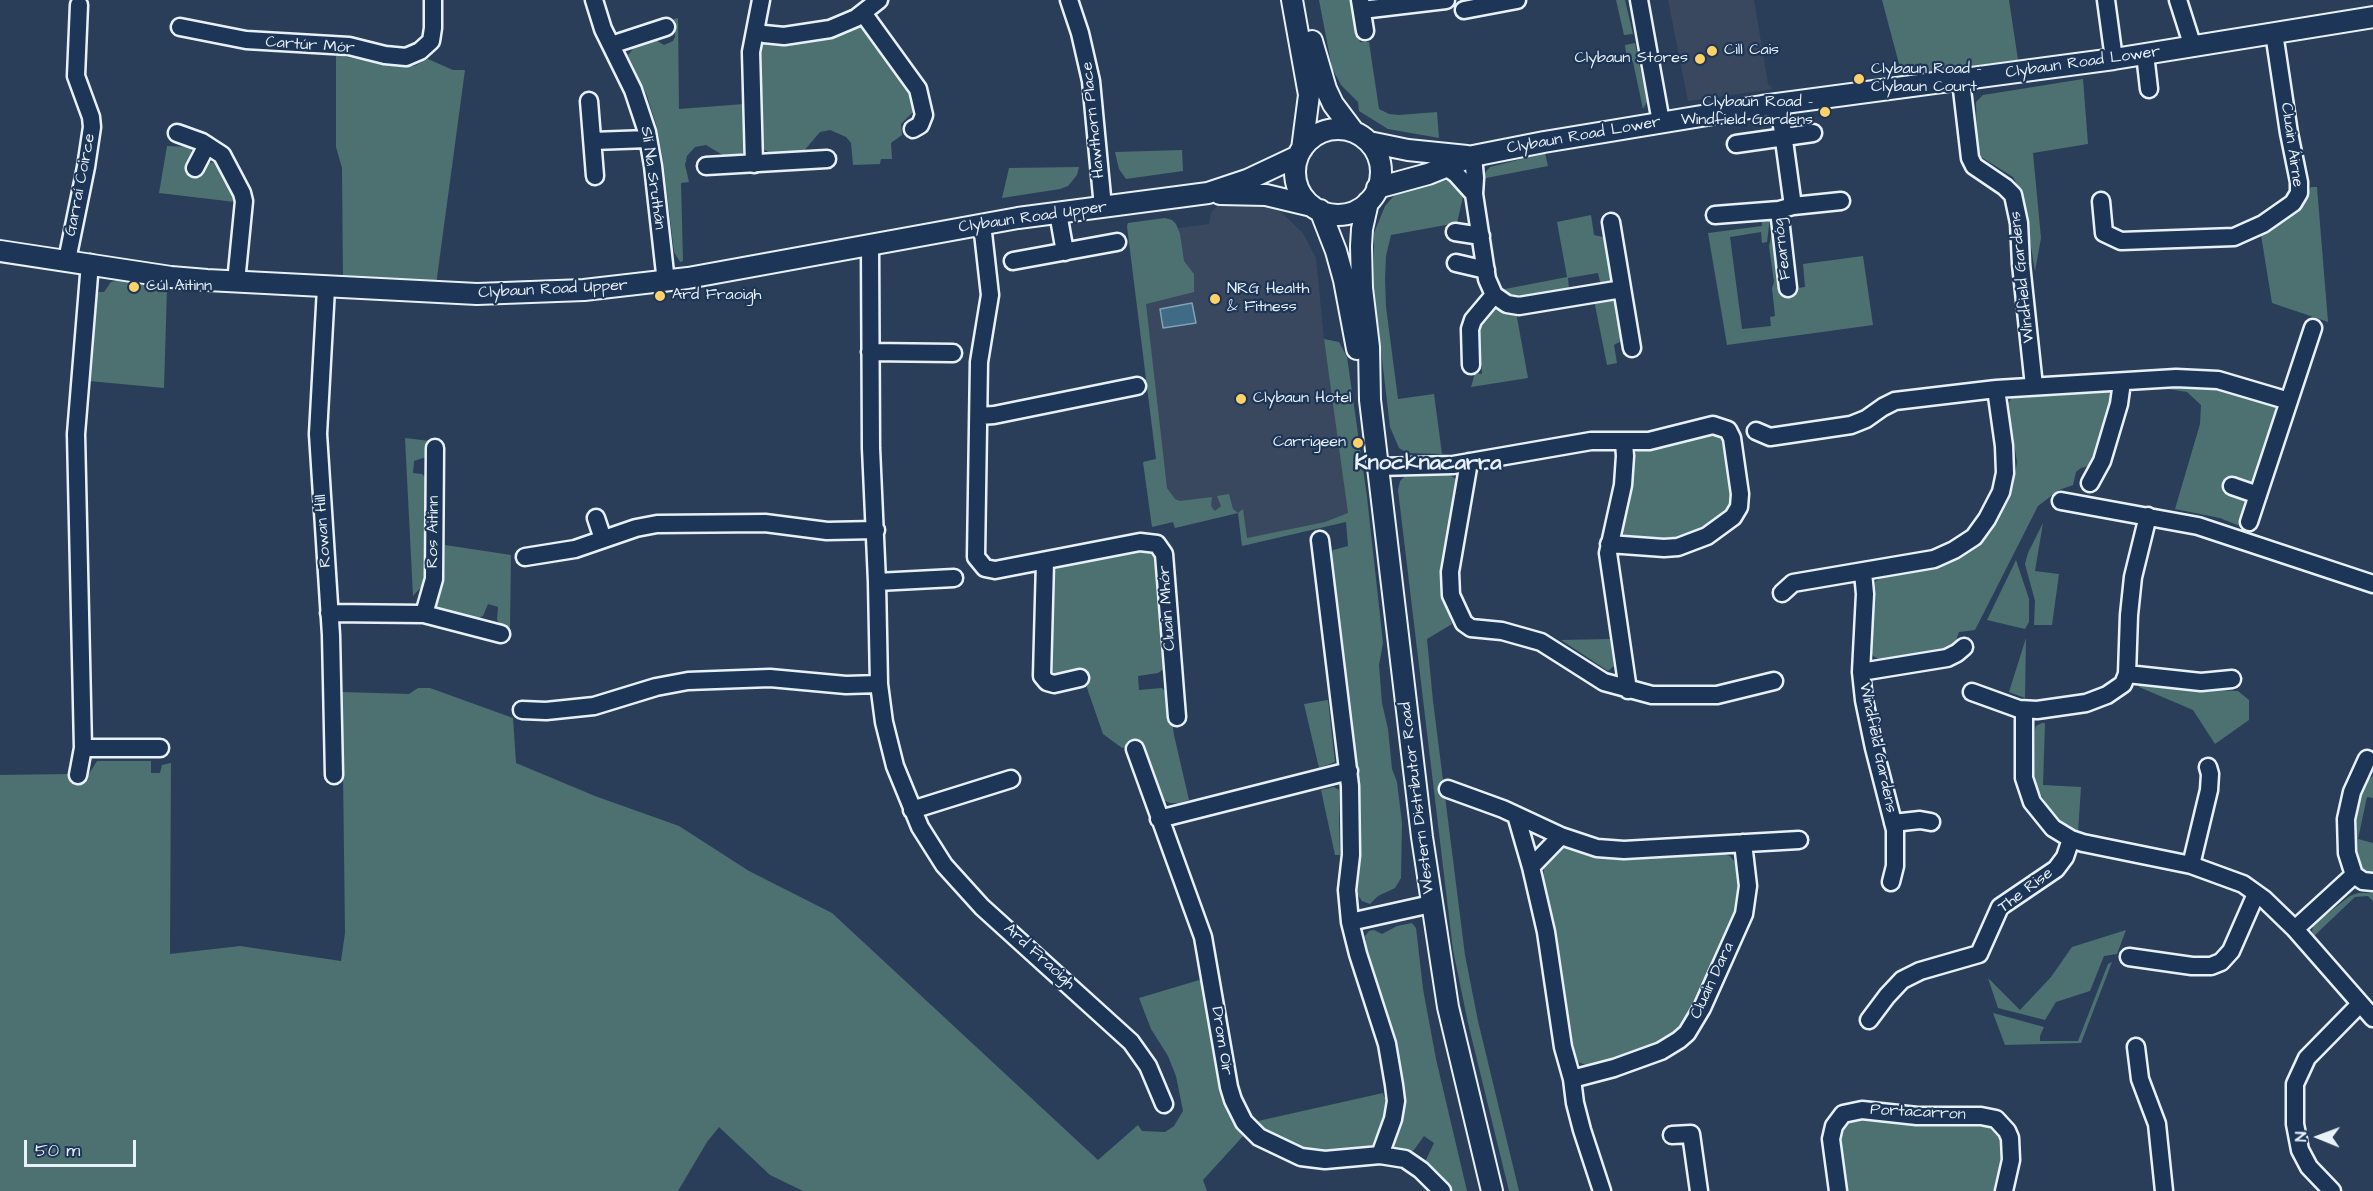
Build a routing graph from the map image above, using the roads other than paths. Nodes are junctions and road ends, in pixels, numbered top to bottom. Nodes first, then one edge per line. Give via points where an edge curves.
1 (433, 0) edge
2 (594, 0) edge
3 (761, 0) edge
4 (879, 0) edge
5 (1069, 0) edge
6 (1292, 0) edge
7 (1304, 0) edge
8 (1446, 0) edge
9 (1517, 0) edge
10 (1640, 0) edge
11 (2106, 0) edge
12 (2178, 0) edge
13 (78, 5) dead end
14 (1361, 5) edge
15 (1472, 6) edge
16 (863, 13) junction
17 (2373, 17) edge
18 (180, 27) dead end
19 (666, 27) dead end
20 (755, 31) junction
21 (1365, 31) dead end
22 (2274, 33) junction
23 (611, 45) junction
24 (2193, 47) junction
25 (2145, 54) junction
26 (2114, 59) junction
27 (1961, 81) junction
28 (2149, 89) dead end
29 (589, 101) dead end
30 (1779, 104) junction
31 (1661, 122) junction
32 (913, 129) dead end
33 (177, 133) dead end
34 (1813, 133) dead end
35 (1783, 136) junction
36 (1361, 137) junction
37 (648, 139) junction
38 (593, 141) junction
39 (1736, 144) dead end
40 (207, 145) junction
41 (1300, 153) junction
42 (1473, 156) junction
43 (827, 159) dead end
44 (754, 164) junction
45 (706, 166) dead end
46 (1446, 167) junction
47 (195, 168) dead end
48 (595, 176) dead end
49 (1208, 193) junction
50 (1474, 194) junction
51 (1372, 195) junction
52 (1841, 201) dead end
53 (2101, 201) dead end
54 (1104, 207) junction
55 (1316, 208) junction
56 (1786, 208) junction
57 (1058, 213) junction
58 (1715, 215) dead end
59 (1611, 222) dead end
60 (982, 224) junction
61 (1455, 232) dead end
62 (1481, 236) junction
63 (1117, 242) dead end
64 (870, 245) junction
65 (0, 251) edge
66 (1065, 252) junction
67 (67, 260) junction
68 (1013, 261) dead end
69 (90, 263) junction
70 (1456, 263) dead end
71 (1486, 270) junction
72 (236, 282) junction
73 (666, 282) junction
74 (326, 288) junction
75 (1788, 288) dead end
76 (1622, 289) junction
77 (1494, 295) junction
78 (2313, 328) dead end
79 (1632, 348) dead end
80 (870, 352) junction
81 (953, 353) dead end
82 (1471, 365) dead end
83 (2122, 382) junction
84 (1137, 386) dead end
85 (2034, 386) junction
86 (1996, 389) junction
87 (1370, 400) junction
88 (2289, 401) junction
89 (979, 416) junction
90 (1756, 431) dead end
91 (1624, 442) junction
92 (435, 448) dead end
93 (1469, 462) junction
94 (1378, 467) junction
95 (2090, 483) dead end
96 (2232, 486) dead end
97 (2258, 495) junction
98 (2061, 501) dead end
99 (2148, 516) junction
100 (596, 518) dead end
101 (2249, 522) dead end
102 (876, 530) junction
103 (603, 539) junction
104 (1320, 540) dead end
105 (1609, 544) junction
106 (525, 557) dead end
107 (1044, 562) junction
108 (1863, 572) junction
109 (954, 578) dead end
110 (877, 582) junction
111 (2373, 584) edge
112 (1782, 592) dead end
113 (330, 613) junction
114 (424, 614) junction
115 (501, 634) dead end
116 (1964, 647) dead end
117 (1861, 672) junction
118 (2127, 674) junction
119 (1080, 678) dead end
120 (2232, 679) dead end
121 (1774, 681) dead end
122 (879, 684) junction
123 (1628, 690) junction
124 (1972, 692) dead end
125 (522, 710) dead end
126 (2024, 710) junction
127 (1177, 717) dead end
128 (160, 747) dead end
129 (83, 748) junction
130 (1135, 749) dead end
131 (2367, 759) dead end
132 (2208, 767) dead end
133 (1349, 771) junction
134 (78, 775) dead end
135 (334, 776) dead end
136 (1011, 779) dead end
137 (1448, 789) dead end
138 (912, 810) junction
139 (1515, 815) junction
140 (1159, 819) junction
141 (1931, 822) dead end
142 (1893, 823) junction
143 (1561, 836) junction
144 (2071, 839) junction
145 (1799, 840) dead end
146 (1743, 843) junction
147 (2191, 865) junction
148 (1531, 867) junction
149 (2354, 875) junction
150 (1891, 882) dead end
151 (2373, 882) edge
152 (2256, 894) junction
153 (1431, 904) junction
154 (1350, 922) junction
155 (2295, 929) junction
156 (2129, 957) dead end
157 (2360, 1004) junction
158 (2373, 1018) edge
159 (1869, 1020) dead end
160 (2136, 1047) dead end
161 (1572, 1079) junction
162 (1164, 1104) dead end
163 (1672, 1135) dead end
164 (1380, 1155) junction
165 (1442, 1191) edge
166 (1492, 1191) edge
167 (1602, 1191) edge
168 (1699, 1191) edge
169 (1838, 1191) edge
170 (2004, 1191) edge
171 (2164, 1191) edge
172 (2332, 1191) edge

1 - 18 street, Cartúr Mór via 431,41 406,57 349,46 246,40
2 - 23 street, Slí Na Sruthán
3 - 20 street
4 - 16 street
5 - 54 street, Hawthorn Place via 1092,81
6 - 41 street via 1309,95
7 - 36 street via 1314,54 1326,89 1333,104
8 - 14 street
9 - 15 street
10 - 31 street
11 - 26 street
12 - 24 street
13 - 67 street, Garraí Coirce via 76,76 92,127
14 - 21 street
16 - 20 street via 816,32 776,36
16 - 32 street via 918,89 924,115 920,125
17 - 22 street, Clybaun Road Lower
19 - 23 street
20 - 44 street via 750,86
22 - 24 street, Clybaun Road Lower
22 - 53 street, Cluain Áirne via 2299,182 2293,203 2263,224 2234,237 2133,241 2115,240 2104,233
23 - 37 street, Slí Na Sruthán via 633,90
24 - 25 street, Clybaun Road Lower
25 - 26 street, Clybaun Road Lower
25 - 28 street
26 - 27 street, Clybaun Road Lower
27 - 30 street, Clybaun Road Lower
27 - 85 street, Windfield Gardens via 1970,158 1974,166 2013,195
29 - 38 street
30 - 31 street, Clybaun Road Lower
30 - 35 street, Fearnóg
31 - 42 street, Clybaun Road Lower
33 - 40 street
34 - 35 street
35 - 39 street
35 - 56 street, Fearnóg
36 - 41 street via 1338,129 1326,130 1314,136
36 - 42 street, Clybaun Road Lower via 1408,150
36 - 51 street via 1376,152 1380,164
37 - 38 street
37 - 73 street, Slí Na Sruthán
38 - 48 street
40 - 47 street
40 - 72 street via 222,155 243,193
41 - 49 street, Clybaun Road Upper via 1247,180
41 - 55 street via 1295,170 1297,182 1300,192
42 - 46 street, Clybaun Road Lower
42 - 50 street
43 - 44 street
44 - 45 street
46 - 50 street
46 - 51 street, Clybaun Road Lower
49 - 54 street, Clybaun Road Upper
49 - 55 street, Clybaun Road Upper via 1266,195
50 - 62 street
51 - 55 street via 1348,213
51 - 87 street, Western Distributor Road via 1361,246
52 - 56 street, Fearnóg
54 - 57 street, Clybaun Road Upper
55 - 87 street, Western Distributor Road via 1336,251
56 - 58 street, Fearnóg
56 - 75 street, Fearnóg
57 - 60 street, Clybaun Road Upper
57 - 66 street
59 - 76 street
60 - 64 street, Clybaun Road Upper
60 - 89 street, Cluain Mhór via 990,295 979,362
61 - 62 street
62 - 71 street
63 - 66 street
64 - 73 street, Clybaun Road Upper
64 - 80 street, Ard Fraoigh
65 - 67 street, Clybaun Road Upper
66 - 68 street
67 - 69 street, Clybaun Road Upper
69 - 72 street, Clybaun Road Upper via 171,277
69 - 129 street via 76,434
70 - 71 street
71 - 77 street
72 - 74 street, Clybaun Road Upper
73 - 74 street, Clybaun Road Upper via 490,294
74 - 113 street, Rowan Hill via 318,434
76 - 77 street via 1519,306 1507,304
76 - 79 street
77 - 82 street via 1470,329
78 - 88 street
80 - 81 street
80 - 102 street, Ard Fraoigh
83 - 85 street
83 - 88 street via 2218,380
83 - 95 street via 2102,461
84 - 89 street
85 - 86 street
86 - 90 street via 1895,401 1851,425 1770,437
86 - 108 street via 2005,473 2001,492 1974,537 1934,558
87 - 94 street, Western Distributor Road
88 - 97 street
89 - 107 street, Cluain Mhór via 976,557 985,568 995,570
91 - 93 street via 1592,441
91 - 105 street via 1623,486
91 - 105 street via 1649,441 1713,425 1724,427 1732,438 1741,501 1726,523 1686,545 1664,548
92 - 114 street, Ros Aitinn via 434,579
93 - 94 street
93 - 123 street via 1450,572 1451,595 1464,623 1471,628 1502,631 1541,642 1595,678
94 - 153 street, Western Distributor Road
96 - 97 street
97 - 101 street
98 - 99 street
99 - 111 street via 2217,531
99 - 118 street via 2130,591
100 - 103 street
102 - 103 street via 838,532 778,524 657,524
102 - 110 street, Ard Fraoigh
103 - 106 street via 575,549
104 - 133 street
105 - 123 street
107 - 119 street via 1042,676 1054,684
107 - 127 street, Cluain Mhór via 1140,542 1153,542 1161,547
108 - 112 street via 1793,583
108 - 117 street, Windfield Gardens
109 - 110 street
110 - 122 street, Ard Fraoigh
113 - 114 street
113 - 135 street, Rowan Hill
114 - 115 street
116 - 117 street, Windfield Gardens via 1947,658
117 - 142 street, Windfield Gardens
118 - 120 street via 2201,682
118 - 126 street via 2116,690 2097,699 2061,708
121 - 123 street via 1711,696 1659,696
122 - 125 street via 770,678 688,681 594,706
122 - 138 street, Ard Fraoigh via 890,748
124 - 126 street
126 - 144 street via 2023,761 2028,793 2048,823
128 - 129 street
129 - 134 street
130 - 140 street, Drom Oir
131 - 149 street via 2352,792 2346,819 2347,853
132 - 147 street via 2209,790
133 - 140 street
133 - 154 street
136 - 138 street
137 - 139 street
138 - 162 street, Ard Fraoigh via 933,851 962,886 1131,1042 1148,1066
139 - 143 street
139 - 148 street
140 - 164 street, Drom Oir via 1203,937 1229,1087 1244,1122 1259,1137 1301,1157 1324,1160
141 - 142 street, Windfield Gardens
142 - 150 street, Windfield Gardens via 1896,849
143 - 146 street via 1597,848 1624,850
143 - 148 street
144 - 147 street
144 - 159 street, The Rise via 2056,869 2000,908 1978,954 1902,980
145 - 146 street
146 - 161 street, Cluain Dara via 1748,886 1744,914 1687,1033 1651,1055
147 - 152 street via 2227,876
148 - 161 street
149 - 151 street
149 - 155 street
152 - 155 street
152 - 156 street via 2228,956 2221,962 2192,966
153 - 154 street
153 - 166 street, Western Distributor Road via 1448,1007
154 - 164 street via 1387,1044 1394,1085 1394,1119
155 - 157 street
157 - 158 street
157 - 172 street via 2307,1058 2295,1083 2295,1124 2300,1150 2309,1167
160 - 171 street via 2140,1079 2157,1124
161 - 167 street via 1582,1130
163 - 168 street via 1691,1134
164 - 165 street, Drom Oir via 1405,1160
169 - 170 street, Portacarron via 1832,1145 1834,1126 1843,1114 1862,1110 1996,1119 2010,1138 2011,1160

